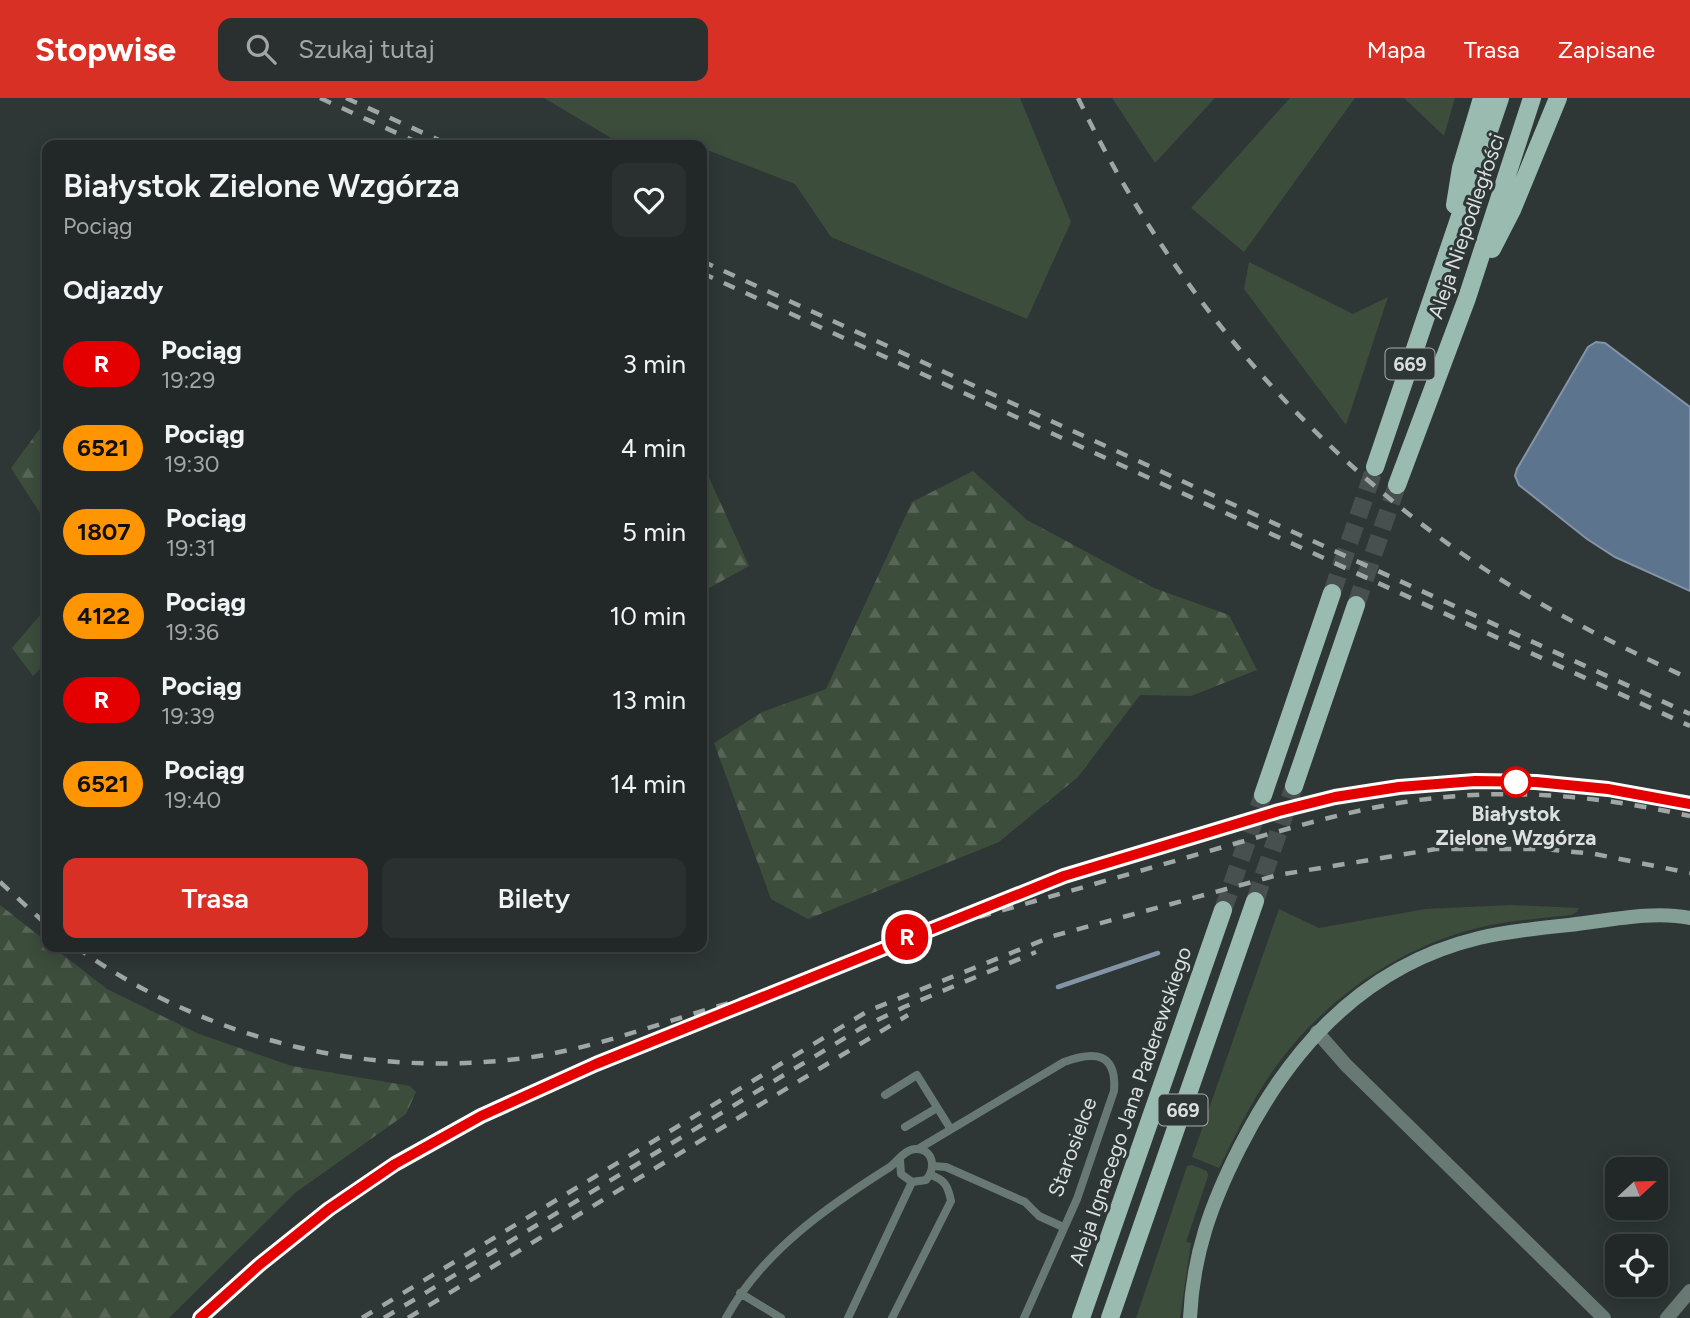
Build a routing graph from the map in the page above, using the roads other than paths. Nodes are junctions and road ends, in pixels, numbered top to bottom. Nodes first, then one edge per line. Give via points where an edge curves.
1 (1482, 98) edge
2 (1500, 98) edge
3 (1532, 98) edge
4 (1558, 98) edge
5 (1445, 260) junction
6 (1467, 298) junction
7 (1375, 467) tunnel mouth
8 (1397, 485) tunnel mouth
9 (1332, 593) tunnel mouth
10 (1356, 605) tunnel mouth
11 (1294, 786) tunnel mouth
12 (1263, 795) tunnel mouth
13 (1255, 901) tunnel mouth
14 (1223, 910) tunnel mouth
15 (1690, 918) edge
16 (1317, 1032) junction
17 (885, 1095) dead end
18 (937, 1108) junction
19 (905, 1127) dead end
20 (950, 1128) junction
21 (918, 1149) junction
22 (900, 1160) junction
23 (932, 1170) junction
24 (912, 1182) junction
25 (1063, 1227) junction
26 (1690, 1291) edge
27 (740, 1293) junction
28 (849, 1316) edge
29 (1025, 1316) edge
30 (726, 1318) edge
31 (781, 1318) edge
32 (860, 1318) edge
33 (892, 1318) edge
34 (1081, 1318) edge
35 (1110, 1318) edge
36 (1190, 1318) edge
37 (1604, 1318) edge
38 (1667, 1318) edge

1 - 5 main road via 1461,168
2 - 5 main road, Aleja Niepodległości / 669
3 - 6 main road, Aleja Niepodległości / 669
4 - 6 main road via 1512,210
5 - 7 main road, Aleja Niepodległości / 669
6 - 8 main road, Aleja Niepodległości / 669
9 - 12 main road
10 - 11 main road
13 - 35 main road, 669
14 - 34 main road, Aleja Ignacego Jana Paderewskiego / 669
15 - 16 street via 1632,917 1478,938 1413,962 1376,982
16 - 36 street via 1266,1098 1224,1177 1199,1245
16 - 37 street
17 - 18 lane via 917,1075
18 - 19 lane
18 - 20 lane
20 - 21 lane
20 - 25 lane, Starosielce via 1064,1062 1084,1055 1100,1056 1111,1065 1114,1091 1086,1177
21 - 22 lane
21 - 23 lane via 929,1155
22 - 24 lane via 901,1174
22 - 27 lane via 849,1192 790,1240
23 - 24 lane via 919,1183
23 - 25 lane via 946,1167 1025,1202 1039,1216
23 - 33 lane via 948,1188 950,1201
24 - 28 lane
25 - 29 lane, Starosielce
26 - 38 street
27 - 30 lane
27 - 31 lane
28 - 32 lane

